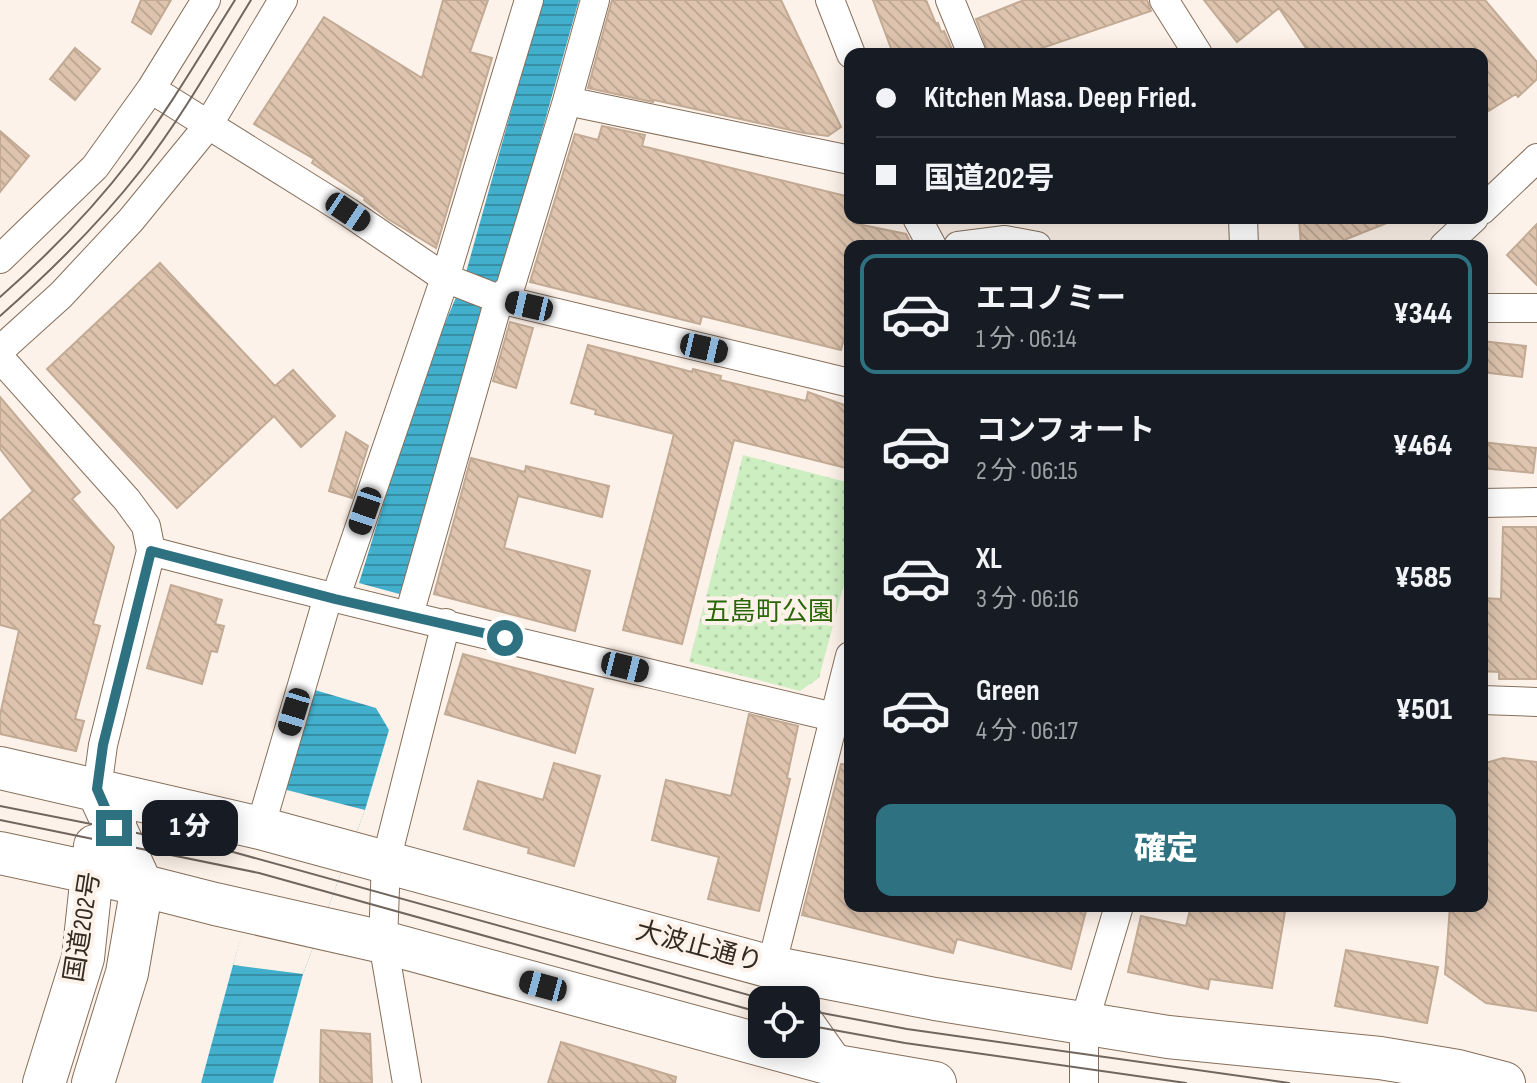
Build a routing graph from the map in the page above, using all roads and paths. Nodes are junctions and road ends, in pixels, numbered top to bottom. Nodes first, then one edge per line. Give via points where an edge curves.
1 (206, 0) edge
2 (283, 0) edge
3 (529, 0) edge
4 (595, 0) edge
5 (830, 0) edge
6 (950, 0) edge
7 (1164, 0) edge
8 (849, 48) edge
9 (970, 48) edge
10 (1194, 48) edge
11 (151, 89) junction
12 (567, 101) junction
13 (207, 127) junction
14 (1537, 158) edge
15 (844, 159) edge
16 (1488, 204) edge
17 (1468, 224) edge
18 (1450, 240) edge
19 (0, 259) edge
20 (445, 278) junction
21 (499, 299) junction
22 (1488, 308) edge
23 (1537, 308) edge
24 (0, 350) edge
25 (0, 358) edge
26 (844, 382) edge
27 (1537, 502) edge
28 (1488, 503) edge
29 (151, 551) junction
30 (332, 598) junction
31 (409, 615) junction
32 (446, 623) junction
33 (1488, 700) edge
34 (1537, 702) edge
35 (843, 719) edge
36 (0, 768) edge
37 (97, 789) junction
38 (264, 829) junction
39 (0, 853) edge
40 (373, 857) junction
41 (93, 873) junction
42 (142, 886) junction
43 (1117, 912) edge
44 (383, 942) junction
45 (783, 984) edge
46 (1084, 1023) junction
47 (820, 1040) edge
48 (841, 1075) edge
49 (44, 1083) edge
50 (93, 1083) edge
51 (407, 1083) edge
52 (935, 1083) edge
53 (1084, 1083) edge
54 (1504, 1083) edge

1 - 11 street
2 - 13 street
3 - 20 street
4 - 12 street
5 - 8 street
6 - 9 street
7 - 10 street
11 - 13 street
11 - 19 street via 95,167
12 - 15 street
12 - 21 street via 510,288
13 - 20 street
13 - 24 street via 131,220
14 - 16 street
17 - 18 street
20 - 21 street
20 - 30 street
21 - 26 street
21 - 31 street
22 - 23 street
25 - 29 street via 127,500 146,526
27 - 28 street
29 - 30 street
29 - 37 street
30 - 31 street
30 - 38 street
31 - 32 street
32 - 35 street
32 - 40 street
33 - 34 street
35 - 45 street
36 - 37 highway, 大波止通り
37 - 38 highway, 大波止通り
37 - 41 highway, 国道202号
37 - 42 highway, 国道202号
38 - 40 highway, 大波止通り
39 - 41 highway
40 - 44 street
40 - 45 highway, 大波止通り
41 - 42 highway
41 - 49 highway, 国道202号 via 83,958
42 - 44 highway
42 - 50 highway, 国道202号 via 127,973
43 - 46 street
44 - 48 highway
44 - 51 street
45 - 46 highway, 大波止通り via 935,999
46 - 53 street
46 - 54 highway, 大波止通り via 1168,1037 1380,1058
47 - 48 street
48 - 52 highway

